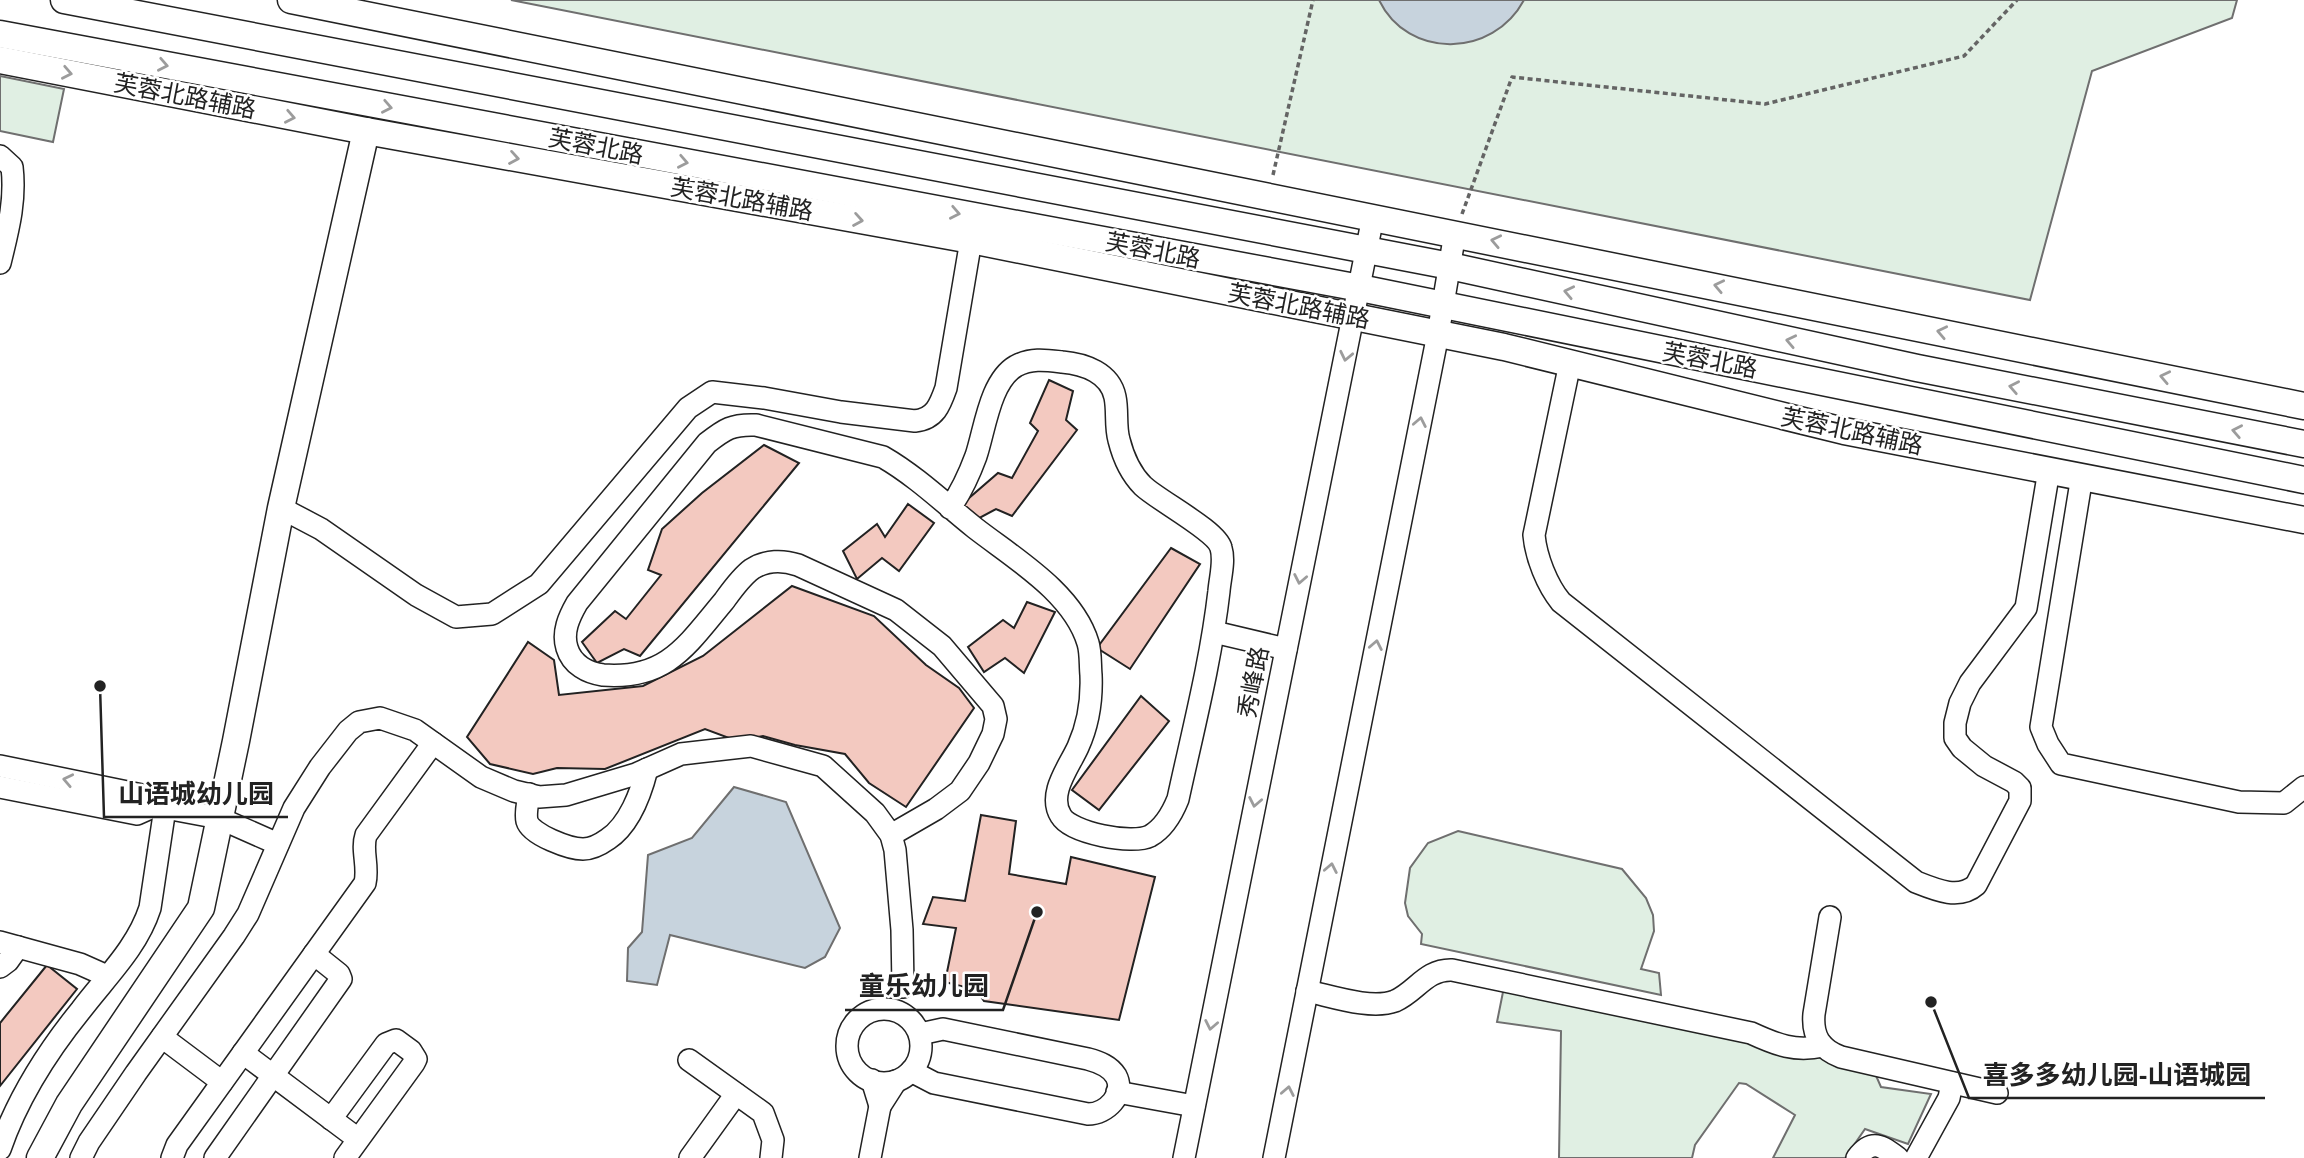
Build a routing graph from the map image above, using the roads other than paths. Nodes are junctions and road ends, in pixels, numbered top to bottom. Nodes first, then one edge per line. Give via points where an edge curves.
1 (64, 0) edge
2 (291, 0) edge
3 (0, 34) edge
4 (0, 60) edge
5 (366, 131) junction
6 (0, 156) edge
7 (1373, 217) junction
8 (1455, 233) junction
9 (971, 240) junction
10 (1367, 250) junction
11 (0, 263) edge
12 (1450, 266) junction
13 (1360, 288) junction
14 (1443, 305) junction
15 (1354, 317) junction
16 (1437, 334) junction
17 (1570, 363) junction
18 (2304, 406) edge
19 (2304, 444) edge
20 (2049, 470) junction
21 (2082, 476) junction
22 (2304, 480) edge
23 (281, 508) junction
24 (950, 508) junction
25 (2304, 520) edge
26 (1214, 632) junction
27 (1286, 649) junction
28 (433, 743) junction
29 (0, 766) edge
30 (647, 769) junction
31 (2304, 787) edge
32 (0, 788) edge
33 (528, 794) junction
34 (160, 807) junction
35 (219, 818) junction
36 (891, 835) junction
37 (278, 844) junction
38 (1830, 917) dead end
39 (9, 944) edge
40 (314, 954) junction
41 (0, 967) edge
42 (107, 976) junction
43 (1307, 991) junction
44 (897, 1012) junction
45 (920, 1034) junction
46 (162, 1037) junction
47 (1823, 1046) junction
48 (243, 1054) junction
49 (689, 1060) dead end
50 (274, 1076) junction
51 (904, 1076) junction
52 (872, 1080) junction
53 (222, 1082) junction
54 (1952, 1083) junction
55 (1117, 1092) junction
56 (1997, 1093) dead end
57 (736, 1094) junction
58 (880, 1106) junction
59 (1195, 1106) junction
60 (331, 1119) junction
61 (358, 1139) junction
62 (0, 1149) edge
63 (40, 1158) edge
64 (82, 1158) edge
65 (172, 1158) edge
66 (215, 1158) edge
67 (345, 1158) edge
68 (690, 1158) edge
69 (771, 1158) edge
70 (870, 1158) edge
71 (1184, 1158) edge
72 (1275, 1158) edge
73 (1857, 1158) edge
74 (1898, 1158) edge
75 (1916, 1158) edge

1 - 10 main road, 芙蓉北路
2 - 7 main road
3 -> 13 main road, 芙蓉北路
4 -> 5 main road, 芙蓉北路辅路
5 -> 9 main road, 芙蓉北路辅路
5 - 23 main road
6 - 11 street via 12,167 14,187
7 - 8 main road
7 - 10 street, 秀峰路
8 - 12 street
18 -> 8 main road
9 - 15 main road, 芙蓉北路辅路
9 - 23 street via 946,388 934,414 915,421 712,392 688,408 540,584 492,614 456,617 416,595 321,528
10 - 12 main road, 芙蓉北路
10 - 13 street, 秀峰路
12 - 14 street
19 -> 12 main road, 芙蓉北路 via 1917,368
13 - 14 main road, 芙蓉北路
13 - 15 street, 秀峰路
14 - 16 street
14 - 22 main road, 芙蓉北路
15 - 16 main road, 芙蓉北路辅路
15 -> 27 street, 秀峰路
16 - 17 main road, 芙蓉北路辅路
43 -> 16 street
17 - 20 main road, 芙蓉北路辅路 via 1844,431
17 - 20 street via 1534,535 1553,592 1916,882 1934,889 1958,894 1976,885 2020,801 2020,788 2014,782 1983,766 1962,748 1955,738 1955,723 1970,683 2026,608
20 - 21 main road, 芙蓉北路辅路
21 - 25 main road, 芙蓉北路辅路
21 - 31 street via 2041,727 2061,764 2239,802 2284,803
23 - 35 main road
24 - 26 street via 962,490 1003,376 1033,359 1095,371 1112,387 1118,439 1127,465 1142,485 1218,541 1222,556
24 - 26 street via 1047,585 1080,622 1089,646 1092,688 1078,748 1059,786 1056,806 1075,829 1138,839 1149,836 1171,816
24 - 36 street via 883,457 738,424 707,443 568,619 565,638 572,659 585,671 628,676 672,659 742,578 769,563 798,565 896,610 942,646 993,706 996,719 979,764 960,791
26 - 27 street
27 -> 59 street, 秀峰路
28 - 33 street via 481,777
28 - 37 street via 415,730 380,718 359,722 320,767
28 - 40 street via 366,835 365,883
34 -> 29 street via 142,795
30 - 33 street via 566,795
30 - 33 street via 638,797 611,838 583,849 545,837 529,825
30 - 36 street via 681,754 751,746 823,766 875,813
32 - 34 street via 137,814
34 - 35 street
34 - 42 street via 150,908 128,951
35 - 37 street
35 - 63 main road via 201,908 69,1104
36 - 44 street via 900,903 903,987
37 - 46 street via 248,914
38 - 47 street via 1813,1026
39 - 41 street via 8,961
39 - 42 street
40 - 48 street
40 - 50 street via 341,979
42 - 62 street via 38,1068
43 - 47 street via 1383,1004 1397,1000 1441,969 1452,970 1751,1033 1802,1050
72 -> 43 street
44 - 45 street
44 - 52 street via 874,1010 853,1026 848,1051 852,1063
45 - 51 street via 920,1057
45 - 55 street via 943,1029 1100,1062 1118,1081
46 - 53 street
46 - 64 street
47 - 54 street via 1841,1057
48 - 50 street
48 - 53 street
49 - 57 street
50 - 60 street
50 - 66 street
51 - 52 street via 885,1083
51 - 55 street via 1088,1114 1105,1111
51 - 58 street
52 - 58 street
53 - 65 street
54 - 56 street
54 - 75 street via 1949,1098
55 - 59 street
57 - 68 street
57 - 69 street via 763,1113 773,1140
58 - 70 street
59 - 71 street, 秀峰路
60 - 61 street
60 - 61 street via 386,1044 400,1042 416,1059
61 - 67 street
73 - 74 street via 1869,1146 1877,1146

